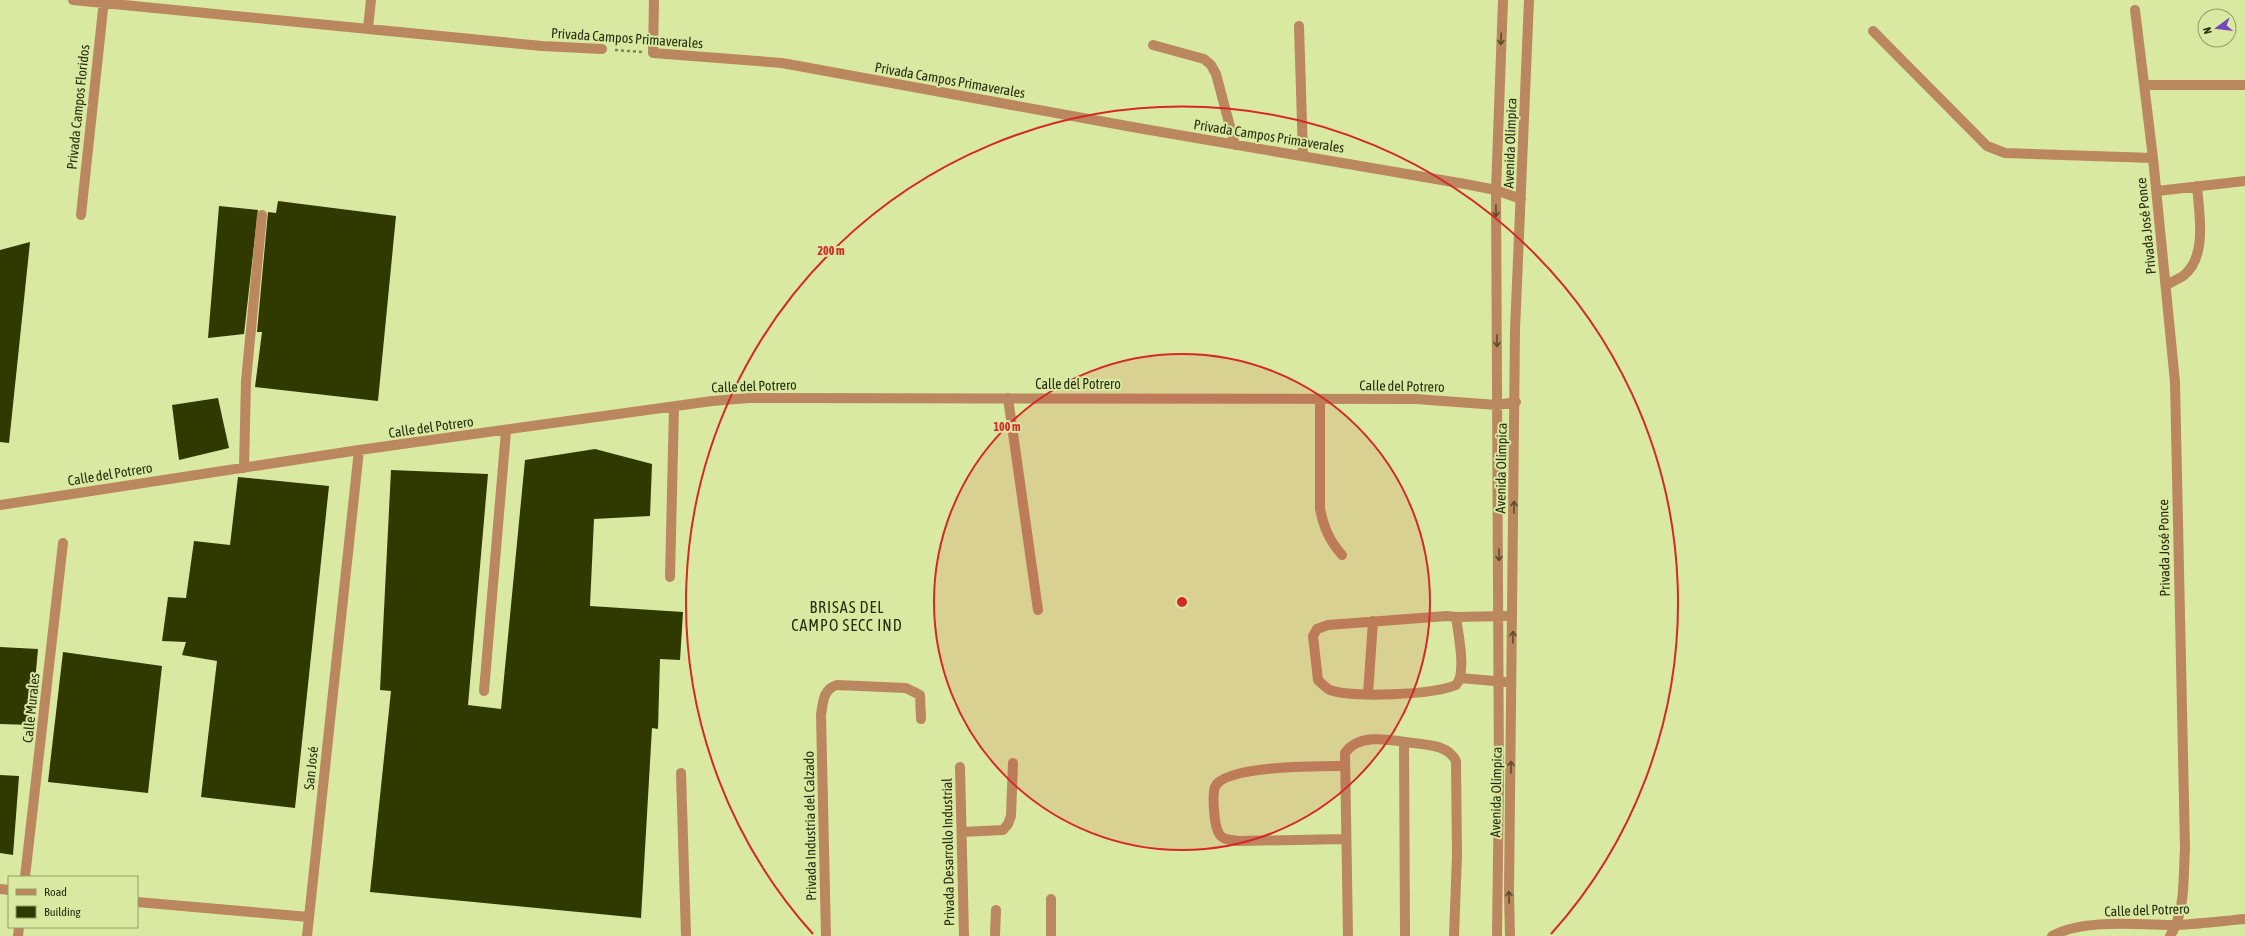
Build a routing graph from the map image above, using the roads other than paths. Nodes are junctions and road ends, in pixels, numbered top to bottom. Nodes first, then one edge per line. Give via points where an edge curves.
1 (73, 0) edge
2 (371, 0) edge
3 (654, 0) edge
4 (1503, 0) edge
5 (1529, 0) edge
6 (103, 2) edge
7 (2134, 10) dead end
8 (1299, 26) dead end
9 (368, 28) junction
10 (1873, 31) dead end
11 (1153, 45) dead end
12 (602, 50) road end
13 (2144, 84) junction
14 (2245, 85) edge
15 (1235, 145) junction
16 (1303, 156) junction
17 (2154, 158) junction
18 (2245, 181) edge
19 (2197, 186) junction
20 (1496, 190) junction
21 (2157, 191) junction
22 (1521, 199) junction
23 (80, 215) dead end
24 (262, 215) dead end
25 (2166, 285) junction
26 (1008, 398) junction
27 (1320, 399) junction
28 (1516, 402) junction
29 (1497, 405) junction
30 (674, 407) junction
31 (506, 431) junction
32 (359, 450) junction
33 (244, 468) junction
34 (0, 505) edge
35 (63, 543) dead end
36 (1342, 555) dead end
37 (670, 577) dead end
38 (1038, 610) dead end
39 (1499, 615) junction
40 (1513, 616) junction
41 (1456, 617) junction
42 (1374, 621) junction
43 (1460, 678) junction
44 (1499, 681) junction
45 (1512, 682) junction
46 (484, 691) dead end
47 (1368, 694) junction
48 (921, 719) dead end
49 (1404, 742) junction
50 (1012, 763) dead end
51 (1344, 766) junction
52 (960, 767) dead end
53 (681, 773) dead end
54 (962, 832) junction
55 (1345, 839) junction
56 (25, 876) edge
57 (1050, 899) dead end
58 (138, 902) edge
59 (996, 910) dead end
60 (309, 917) junction
61 (2245, 918) edge
62 (2177, 925) junction
63 (307, 936) edge
64 (686, 936) edge
65 (826, 936) edge
66 (964, 936) edge
67 (995, 936) edge
68 (1051, 936) edge
69 (1348, 936) edge
70 (1405, 936) edge
71 (1454, 936) edge
72 (1497, 936) edge
73 (1510, 936) edge
74 (2052, 936) edge
75 (2170, 936) edge

1 - 6 street, Privada Campos Primaverales
2 - 9 street
3 - 15 street, Privada Campos Primaverales via 653,53 782,63
4 -> 20 street, Avenida Olímpica
5 - 22 street, Avenida Olímpica
6 - 9 street, Privada Campos Primaverales
6 - 23 street, Privada Campos Floridos
7 - 13 street, Privada José Ponce
8 - 16 street
9 - 12 street, Privada Campos Primaverales
10 - 17 street, Privada José Ponce via 1987,146 2005,153 2031,155
11 - 15 street via 1204,59 1211,65 1216,74
13 - 14 street
13 - 17 street, Privada José Ponce
15 - 16 street, Privada Campos Primaverales
16 - 20 street, Privada Campos Primaverales
17 - 21 street, Privada José Ponce
18 - 19 street
19 - 21 street
19 - 25 street via 2201,234 2196,254 2190,268
20 - 22 street, Privada Campos Primaverales
20 -> 29 street, Avenida Olímpica
21 - 25 street, Privada José Ponce
22 - 28 street, Avenida Olímpica via 1515,330
24 - 33 street via 246,382
25 - 62 street, Privada José Ponce via 2175,382 2185,849
26 - 27 street, Calle del Potrero
26 - 30 street, Calle del Potrero via 749,398
26 - 38 street
27 - 29 street, Calle del Potrero via 1416,399
27 - 36 street via 1320,509 1323,526 1330,541
28 - 29 street, Calle del Potrero
40 -> 28 street, Avenida Olímpica
29 -> 39 street, Avenida Olímpica
30 - 31 street, Calle del Potrero
30 - 37 street
31 - 32 street, Calle del Potrero
31 - 46 street
32 - 33 street, Calle del Potrero
32 - 60 street, San José
33 - 34 street, Calle del Potrero
35 - 56 street, Calle Murales
39 - 40 street
39 - 41 street
39 - 44 street, Avenida Olímpica
45 -> 40 street, Avenida Olímpica
41 - 42 street
41 - 43 street via 1461,660
42 - 47 street
42 - 47 street via 1328,625 1317,629 1313,636 1318,680 1329,690
43 - 44 street
43 - 47 street via 1456,686 1443,689 1419,693
44 - 45 street
44 - 72 street, Avenida Olímpica
73 -> 45 street, Avenida Olímpica
48 - 65 street, Privada Industria del Calzado via 920,695 913,690 837,684 830,687 825,695 821,715
49 - 51 street via 1392,739 1359,742 1345,752
49 - 70 street
49 - 71 street via 1438,747 1450,753 1456,762 1457,856
50 - 54 street via 1011,816 1008,824 1003,830
51 - 55 street
51 - 55 street via 1285,768 1233,774 1219,781 1215,786 1214,795 1217,831 1220,837 1238,841
52 - 54 street, Privada Desarrollo Industrial
53 - 64 street
54 - 66 street, Privada Desarrollo Industrial
55 - 69 street
57 - 68 street
58 - 60 street
59 - 67 street
60 - 63 street, San José
61 - 62 street, Calle del Potrero
62 - 74 street, Calle del Potrero via 2138,923 2097,926 2070,929
62 - 75 street, Privada José Ponce

